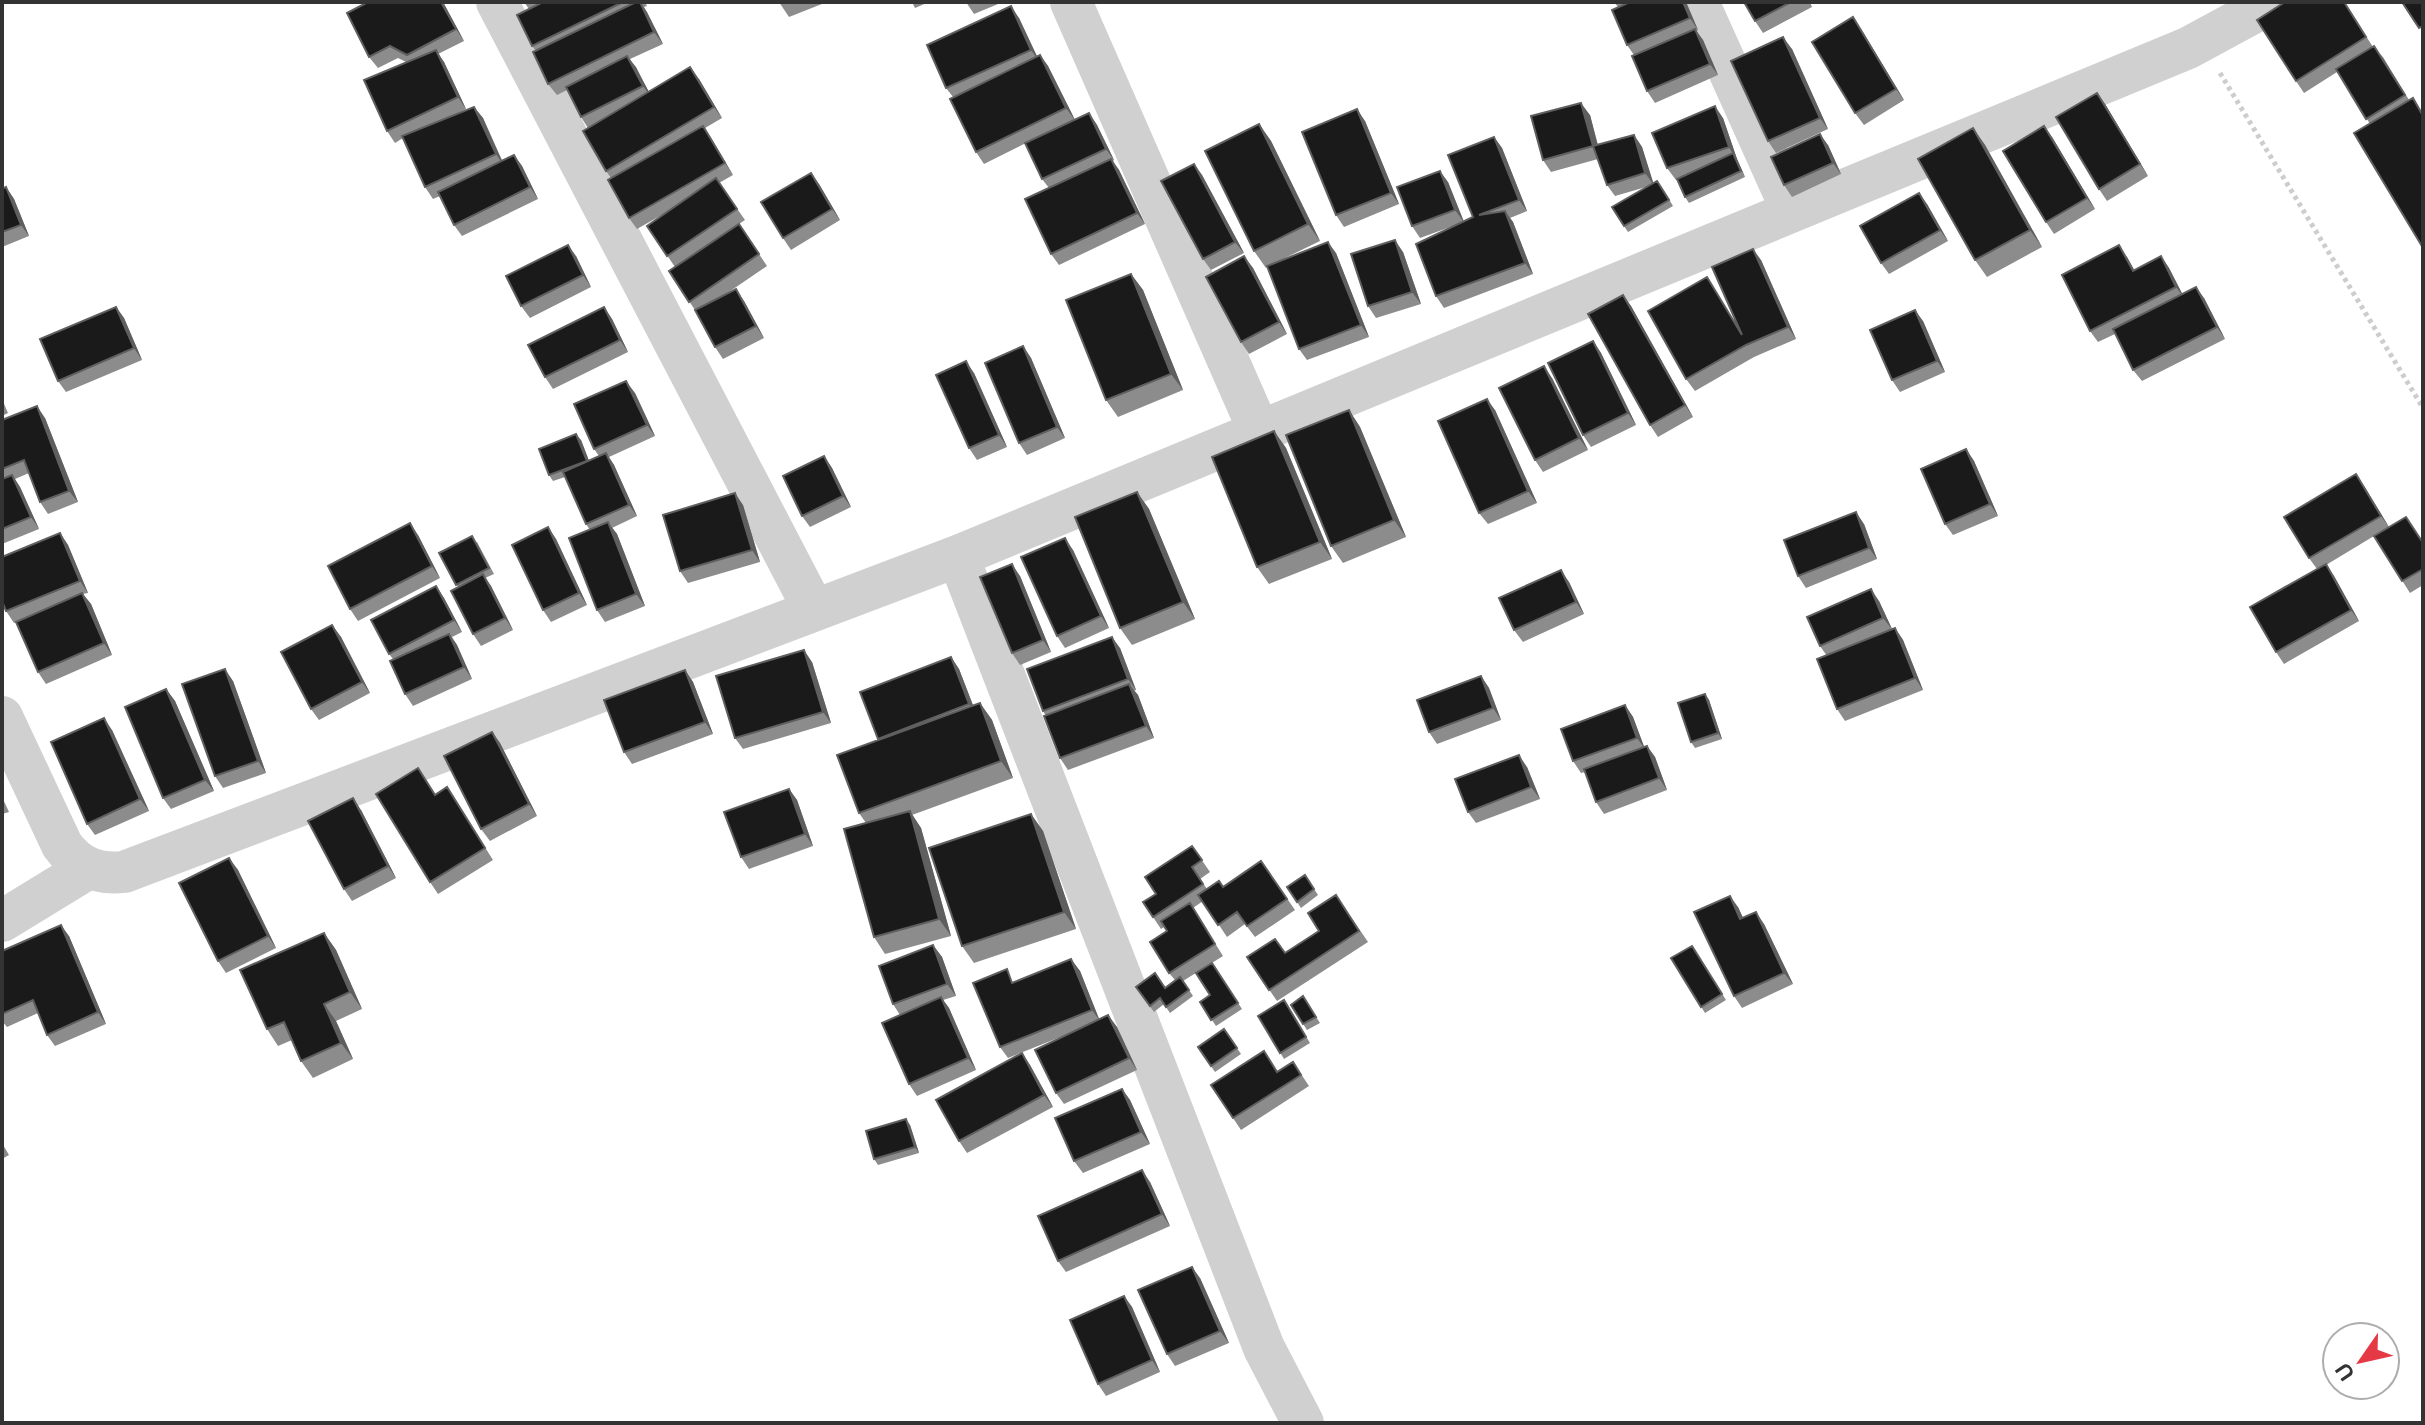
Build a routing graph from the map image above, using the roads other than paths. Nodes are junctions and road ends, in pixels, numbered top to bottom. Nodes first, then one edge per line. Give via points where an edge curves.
1 (497, 2) edge
2 (1071, 2) edge
3 (1698, 2) edge
4 (2273, 2) edge
5 (1792, 211) junction
6 (1259, 431) junction
7 (958, 556) junction
8 (814, 610) junction
9 (2, 717) edge
10 (87, 869) junction
11 (2, 921) edge
12 (1303, 1423) edge

1 - 8 street
2 - 6 street
3 - 5 street
4 - 5 street via 2201,42
5 - 6 street
6 - 7 street
7 - 8 street
7 - 12 street via 1264,1348
8 - 10 street via 124,872
9 - 10 street via 62,845
10 - 11 street

